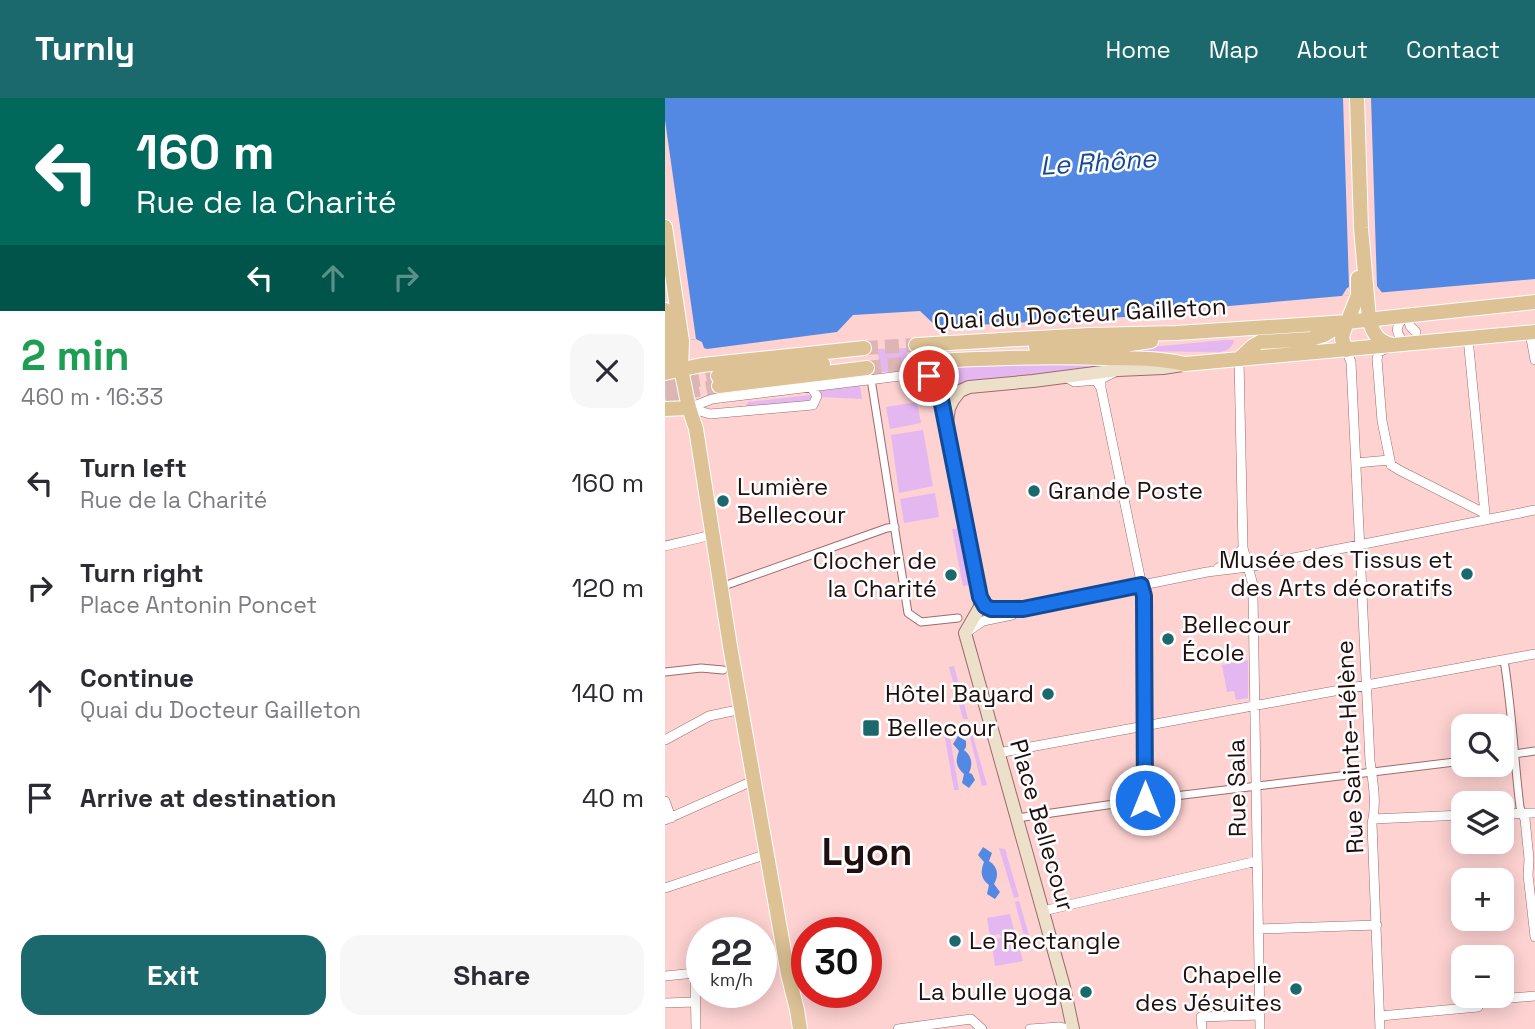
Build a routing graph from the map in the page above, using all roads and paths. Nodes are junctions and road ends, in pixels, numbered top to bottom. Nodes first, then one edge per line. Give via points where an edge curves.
1 (1357, 98) edge
2 (665, 227) edge
3 (1362, 295) junction
4 (1535, 302) edge
5 (665, 310) edge
6 (1411, 314) junction
7 (1369, 319) junction
8 (1347, 322) junction
9 (1416, 332) dead end
10 (1533, 333) edge
11 (1468, 338) junction
12 (676, 342) junction
13 (1399, 345) junction
14 (1349, 356) junction
15 (1239, 359) junction
16 (1535, 360) edge
17 (867, 364) junction
18 (1185, 364) junction
19 (702, 365) junction
20 (681, 369) junction
21 (1118, 370) junction
22 (665, 371) edge
23 (1064, 376) junction
24 (718, 381) tunnel mouth
25 (811, 387) junction
26 (1101, 388) junction
27 (742, 395) junction
28 (688, 408) junction
29 (665, 409) edge
30 (744, 411) junction
31 (946, 429) junction
32 (1389, 460) junction
33 (1356, 463) junction
34 (1535, 510) edge
35 (1485, 516) junction
36 (895, 527) junction
37 (712, 535) junction
38 (1359, 544) junction
39 (665, 546) edge
40 (1243, 548) junction
41 (1248, 567) junction
42 (1207, 572) junction
43 (1141, 585) junction
44 (720, 587) junction
45 (980, 597) junction
46 (1023, 609) junction
47 (958, 618) dead end
48 (965, 633) junction
49 (1535, 654) edge
50 (1504, 660) junction
51 (723, 670) dead end
52 (665, 672) edge
53 (1367, 686) junction
54 (1255, 707) junction
55 (741, 709) junction
56 (1145, 727) junction
57 (665, 740) edge
58 (1535, 751) edge
59 (999, 753) junction
60 (1515, 754) junction
61 (1451, 762) edge
62 (1371, 772) junction
63 (754, 781) junction
64 (1256, 786) junction
65 (1145, 800) junction
66 (665, 801) edge
67 (1514, 813) edge
68 (1522, 813) junction
69 (1535, 813) edge
70 (1451, 816) edge
71 (1017, 818) junction
72 (668, 819) edge
73 (1373, 819) junction
74 (767, 854) junction
75 (1257, 861) junction
76 (665, 888) edge
77 (1043, 911) junction
78 (1534, 915) edge
79 (1377, 925) junction
80 (1259, 929) junction
81 (1535, 937) edge
82 (686, 974) edge
83 (665, 976) edge
84 (1535, 996) edge
85 (1514, 998) edge
86 (686, 1002) edge
87 (665, 1003) edge
88 (695, 1008) edge
89 (1467, 1008) edge
90 (1260, 1015) junction
91 (1380, 1016) junction
92 (971, 1024) edge
93 (696, 1029) edge
94 (800, 1029) edge
95 (898, 1029) edge
96 (982, 1029) edge
97 (1030, 1029) edge
98 (1070, 1029) edge
99 (1202, 1029) edge
100 (1260, 1029) edge
101 (1380, 1029) edge

1 - 3 main road
2 - 12 main road
3 - 7 main road
3 - 8 main road
4 - 6 main road, Quai du Docteur Gailleton
5 - 12 main road
6 - 7 main road, Quai du Docteur Gailleton
6 - 9 street via 1410,326
6 - 13 street via 1399,322
7 - 8 main road, Quai du Docteur Gailleton
7 - 13 main road via 1380,341
8 - 14 main road via 1342,339
8 - 15 main road, Quai du Docteur Gailleton via 1311,338 1260,342
8 - 18 main road, Quai du Docteur Gailleton via 1085,335 917,353 1165,359
10 - 11 main road, Quai du Docteur Gailleton
10 - 16 street
11 - 13 main road, Quai du Docteur Gailleton
11 - 35 street
12 - 19 main road
12 - 20 main road
12 - 22 main road
13 - 14 main road, Quai du Docteur Gailleton
13 - 32 street via 1379,352 1377,359
14 - 15 main road, Quai du Docteur Gailleton
14 - 33 street, Rue Sainte-Hélène
15 - 18 main road, Quai du Docteur Gailleton
15 - 40 street, Rue Sala
17 - 19 main road
17 - 24 main road
17 - 25 street
17 - 31 street via 929,376 938,387
17 - 36 street
18 - 21 main road, Quai du Docteur Gailleton
19 - 20 main road
20 - 22 main road
20 - 28 main road
21 - 23 main road, Quai du Docteur Gailleton
21 - 26 street via 1101,379
23 - 26 street via 1074,382 1096,380
23 - 31 main road, Quai du Docteur Gailleton via 964,388 949,408
25 - 27 street
25 - 30 street via 817,396 813,405
26 - 43 street
27 - 28 street via 707,399
27 - 30 street
28 - 29 main road
28 - 30 street via 710,414
28 - 37 main road
31 - 45 main road
32 - 33 street
32 - 35 street via 1394,468
33 - 38 street, Rue Sainte-Hélène
34 - 35 street
35 - 38 street
36 - 44 street
36 - 47 street via 908,613 921,622
37 - 39 street
37 - 44 main road
38 - 41 street
38 - 53 street, Rue Sainte-Hélène
40 - 41 street, Rue Sala
40 - 42 street via 1232,561
41 - 42 street
41 - 54 street, Rue Sala via 1253,585
42 - 43 street
43 - 46 street
43 - 56 street
44 - 55 main road
45 - 46 street via 991,609
45 - 48 main road via 980,607
46 - 48 street via 983,621
48 - 59 main road, Place Bellecour
49 - 50 street
50 - 53 street
50 - 60 street
51 - 52 street
53 - 54 street
53 - 62 street, Rue Sainte-Hélène
54 - 56 street
54 - 64 street, Rue Sala
55 - 57 street via 709,716
55 - 63 main road
56 - 59 street
56 - 65 street
58 - 60 street
59 - 71 main road, Place Bellecour
60 - 68 street
61 - 62 street
62 - 64 street
62 - 73 street, Rue Sainte-Hélène
63 - 72 street
63 - 74 main road
64 - 65 street
64 - 75 street, Rue Sala
65 - 71 street
66 - 72 street
67 - 68 street
68 - 69 street
68 - 78 street
70 - 73 street
71 - 77 main road, Place Bellecour
73 - 79 street, Rue Sainte-Hélène
74 - 76 street
74 - 94 main road
75 - 77 street
75 - 80 street, Rue Sala
77 - 98 main road, Place Bellecour
78 - 81 street
79 - 80 street
79 - 91 street, Rue Sainte-Hélène
80 - 90 street, Rue Sala
82 - 83 street
84 - 85 street
86 - 87 street
88 - 93 street
89 - 91 street
90 - 99 street via 1201,1017
90 - 100 street, Rue Sala
91 - 101 street, Rue Sainte-Hélène
92 - 95 street
92 - 96 street
97 - 98 street, Place Bellecour

